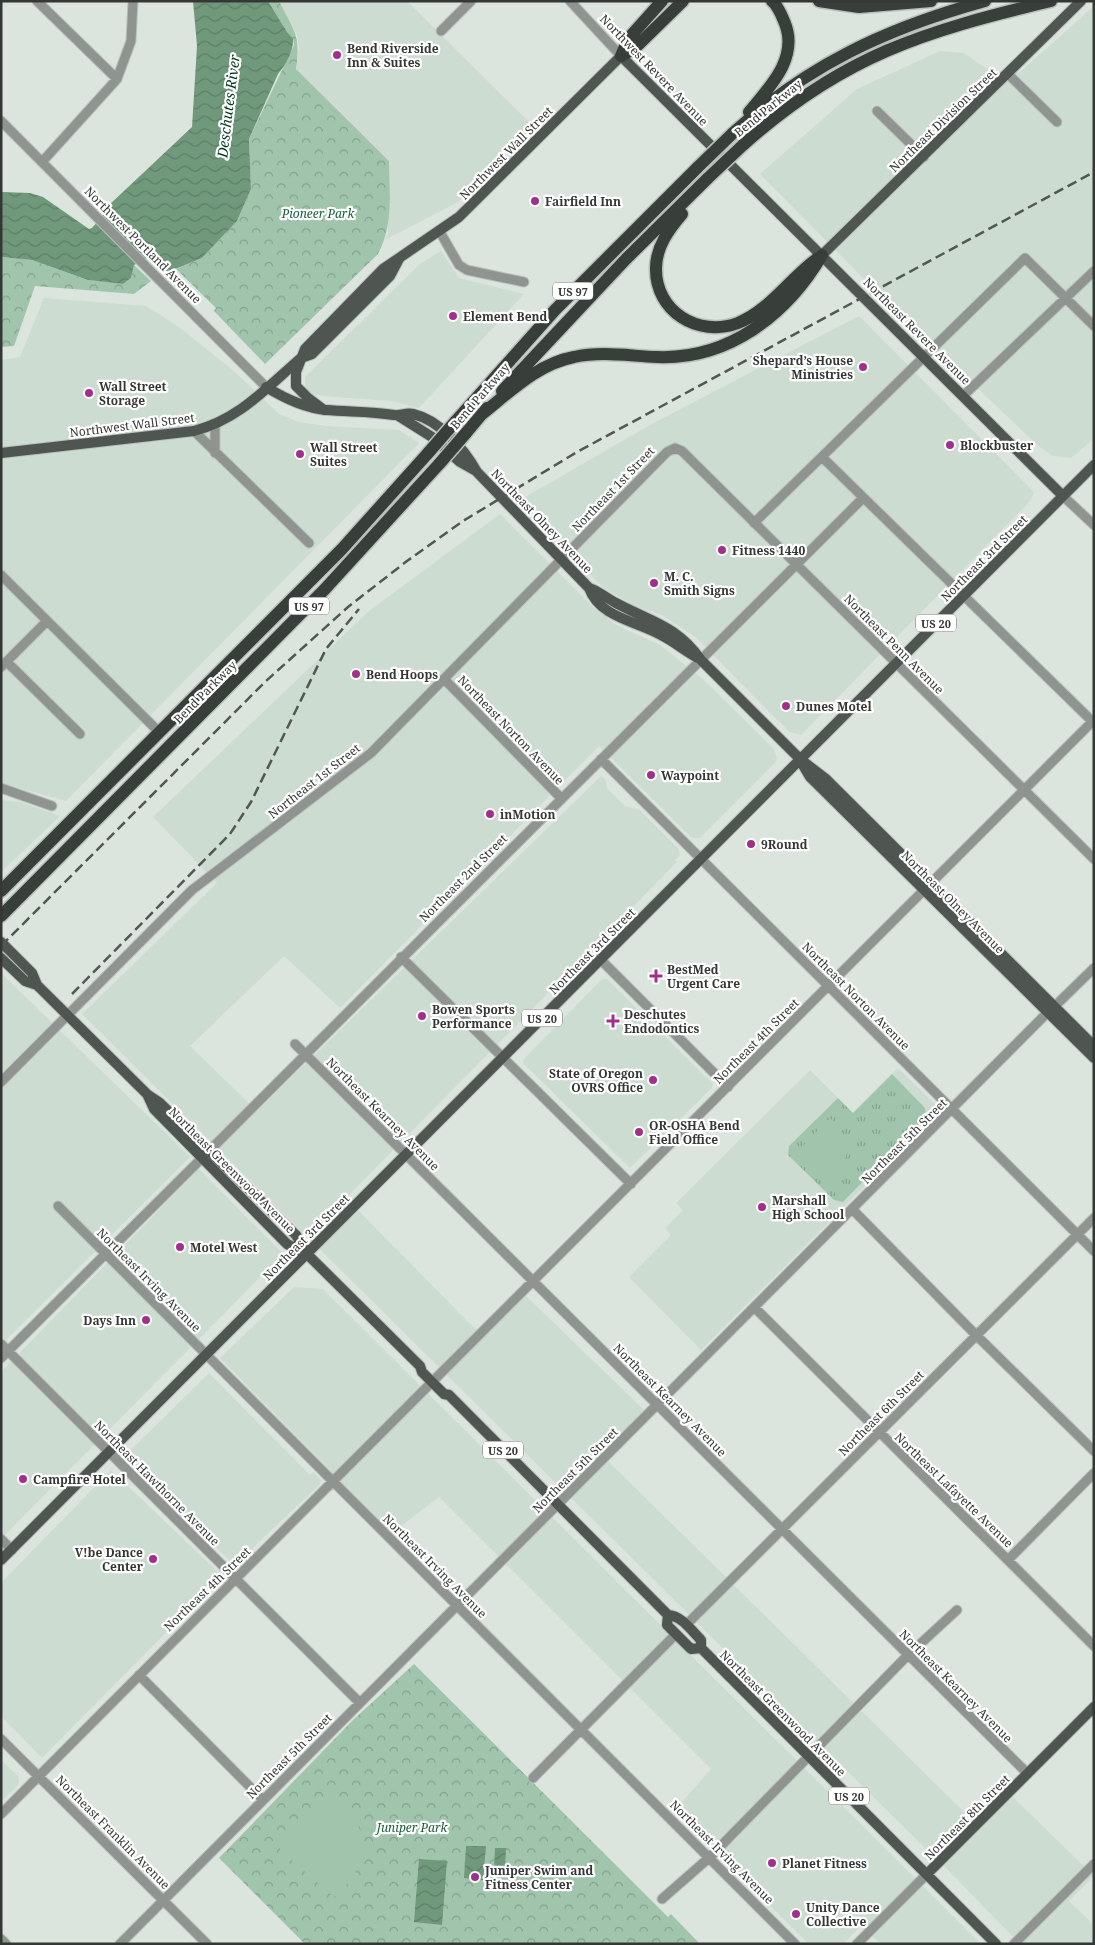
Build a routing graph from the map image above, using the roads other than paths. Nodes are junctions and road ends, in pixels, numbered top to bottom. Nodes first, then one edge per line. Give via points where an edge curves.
1 (37, 1) edge
2 (133, 1) edge
3 (471, 1) edge
4 (570, 1) edge
5 (662, 1) edge
6 (683, 1) edge
7 (772, 1) edge
8 (819, 1) edge
9 (931, 1) edge
10 (985, 1) edge
11 (1051, 1) edge
12 (1081, 1) edge
13 (441, 31) dead end
14 (620, 56) junction
15 (1008, 74) junction
16 (117, 80) junction
17 (877, 111) dead end
18 (1, 121) edge
19 (1057, 122) dead end
20 (733, 133) junction
21 (722, 156) joint
22 (924, 157) junction
23 (42, 162) junction
24 (707, 180) junction
25 (440, 232) junction
26 (822, 255) junction
27 (400, 258) junction
28 (1094, 270) edge
29 (375, 277) junction
30 (524, 282) dead end
31 (1066, 299) junction
32 (360, 305) junction
33 (1094, 326) edge
34 (924, 356) junction
35 (301, 358) junction
36 (266, 387) junction
37 (964, 395) junction
38 (324, 410) junction
39 (482, 414) junction
40 (397, 415) junction
41 (215, 425) junction
42 (194, 431) junction
43 (675, 448) joint
44 (1, 453) edge
45 (215, 453) junction
46 (822, 457) junction
47 (1094, 465) edge
48 (477, 472) junction
49 (1063, 496) junction
50 (863, 498) junction
51 (754, 523) junction
52 (1094, 525) edge
53 (309, 543) dead end
54 (562, 560) junction
55 (796, 565) junction
56 (1, 575) edge
57 (963, 596) junction
58 (47, 621) junction
59 (701, 660) junction
60 (895, 663) junction
61 (4, 664) edge
62 (444, 679) junction
63 (1093, 722) edge
64 (160, 733) junction
65 (80, 734) dead end
66 (600, 759) junction
67 (800, 759) junction
68 (1, 788) edge
69 (1024, 790) junction
70 (561, 798) junction
71 (52, 806) dead end
72 (702, 859) junction
73 (1094, 859) edge
74 (928, 886) junction
75 (1, 891) edge
76 (1, 916) edge
77 (1, 942) edge
78 (401, 957) junction
79 (1, 958) edge
80 (601, 960) junction
81 (1094, 968) edge
82 (37, 985) junction
83 (828, 986) junction
84 (1051, 1010) junction
85 (68, 1015) junction
86 (295, 1044) dead end
87 (1094, 1046) edge
88 (305, 1054) junction
89 (503, 1057) junction
90 (1094, 1058) edge
91 (1, 1082) edge
92 (728, 1087) junction
93 (148, 1095) junction
94 (953, 1110) junction
95 (210, 1150) junction
96 (406, 1154) junction
97 (202, 1158) junction
98 (630, 1184) junction
99 (58, 1206) dead end
100 (853, 1210) junction
101 (1094, 1218) edge
102 (1077, 1234) junction
103 (1094, 1251) edge
104 (105, 1253) junction
105 (307, 1254) junction
106 (532, 1280) junction
107 (755, 1308) junction
108 (976, 1336) junction
109 (3, 1351) edge
110 (206, 1355) junction
111 (434, 1380) junction
112 (657, 1406) junction
113 (879, 1434) junction
114 (1094, 1451) edge
115 (109, 1452) junction
116 (1094, 1473) edge
117 (333, 1481) junction
118 (558, 1506) junction
119 (782, 1530) junction
120 (1, 1539) edge
121 (12, 1550) junction
122 (1, 1560) edge
123 (1008, 1560) junction
124 (235, 1578) junction
125 (458, 1606) junction
126 (957, 1610) dead end
127 (668, 1615) junction
128 (686, 1625) junction
129 (676, 1634) junction
130 (1094, 1646) edge
131 (701, 1648) junction
132 (907, 1656) junction
133 (139, 1675) junction
134 (360, 1703) junction
135 (1094, 1707) edge
136 (581, 1729) junction
137 (1, 1738) edge
138 (808, 1756) junction
139 (1027, 1774) junction
140 (39, 1776) junction
141 (533, 1778) dead end
142 (262, 1800) junction
143 (1, 1814) edge
144 (710, 1857) junction
145 (1094, 1864) edge
146 (927, 1874) junction
147 (662, 1899) dead end
148 (164, 1900) junction
149 (1, 1939) edge
150 (6, 1944) edge
151 (120, 1944) edge
152 (207, 1944) edge
153 (795, 1944) edge
154 (857, 1944) edge
155 (996, 1944) edge
156 (1014, 1944) edge

1 - 16 street
2 - 16 street via 131,41
3 - 13 street
4 - 14 street, Northwest Revere Avenue
5 - 14 highway via 628,39
6 - 14 highway via 636,47
7 - 20 highway via 786,26 788,46 785,61 776,80
8 - 9 highway via 859,8
10 - 20 highway, Bend Parkway / US 97 via 905,26 850,50 798,82
11 - 24 highway, Bend Parkway / US 97, bridge via 928,34 864,59 806,94
12 - 15 main road, Northeast Division Street
14 - 21 main road, Northwest Revere Avenue
14 - 25 main road, Northwest Wall Street via 482,196
15 - 19 street
15 - 22 main road, Northeast Division Street
16 - 23 street
17 - 22 street
18 - 23 street, Northwest Portland Avenue
20 - 64 highway, Bend Parkway / US 97, bridge via 549,316 342,549
21 - 26 main road, Northeast Revere Avenue
22 - 26 main road, Northeast Division Street
23 - 36 street, Northwest Portland Avenue
24 - 26 highway via 668,231 659,249 656,266 657,283 663,298 672,311 687,322 703,327 738,323 770,302 800,271
24 - 39 highway, Bend Parkway / US 97 via 557,330
25 - 27 main road, Northwest Wall Street
25 - 30 street via 459,265 467,270
26 - 34 main road, Northeast Revere Avenue
26 - 39 highway via 808,280 770,318 733,342 688,356 595,354 560,360 539,370
27 - 29 main road, Northwest Wall Street
27 - 32 main road, Northwest Wall Street via 390,276
28 - 31 street
29 - 32 main road via 359,300
29 - 35 main road, Northwest Wall Street via 314,338
31 - 33 street
31 - 34 street via 1025,258
31 - 37 street
32 - 35 main road, Northwest Wall Street via 312,354
34 - 37 main road, Northeast Revere Avenue
34 - 46 street
35 - 36 main road, Northwest Wall Street
35 - 38 main road via 294,379 296,386
36 - 38 main road, Northeast Olney Avenue via 294,402
36 - 41 main road, Northwest Wall Street via 238,413
37 - 49 main road, Northeast Revere Avenue
38 - 40 main road, Northeast Olney Avenue via 361,410
39 - 76 highway, Bend Parkway / US 97, bridge via 325,589
40 - 48 main road, Northeast Olney Avenue
40 - 48 main road, Northeast Olney Avenue via 411,413 449,437 467,455
41 - 42 main road, Northwest Wall Street
41 - 45 street
42 - 44 main road, Northwest Wall Street
42 - 45 street
43 - 51 street, Northeast Penn Avenue via 682,451
43 - 54 street, Northeast 1st Street via 667,452
45 - 53 street
46 - 50 street
46 - 51 street
47 - 49 main road, Northeast 3rd Street / US 20
48 - 54 main road, Northeast Olney Avenue
49 - 52 street, Northeast Revere Avenue
49 - 57 main road, Northeast 3rd Street / US 20
50 - 55 street, Northeast 2nd Street
50 - 57 street
51 - 55 street, Northeast Penn Avenue
54 - 59 main road, Northeast Olney Avenue via 589,588 593,599 609,611 661,634
54 - 62 street, Northeast 1st Street
55 - 59 street, Northeast 2nd Street
55 - 60 street, Northeast Penn Avenue
56 - 58 street
57 - 60 main road, Northeast 3rd Street / US 20
57 - 63 street
58 - 61 street
58 - 64 street
59 - 66 street, Northeast 2nd Street
59 - 67 main road, Northeast Olney Avenue
60 - 67 main road, Northeast 3rd Street / US 20
60 - 69 street, Northeast Penn Avenue
61 - 65 street
62 - 70 street, Northeast Norton Avenue
62 - 85 street, Northeast 1st Street via 354,768 192,890
63 - 69 street, Northeast 4th Street
64 - 75 highway, Bend Parkway / US 97
66 - 70 street, Northeast 2nd Street
66 - 72 street, Northeast Norton Avenue
67 - 72 main road, Northeast 3rd Street / US 20
67 - 74 main road, Northeast Olney Avenue via 810,777
68 - 71 street
69 - 73 street, Northeast Penn Avenue
69 - 74 street, Northeast 4th Street
70 - 78 street, Northeast 2nd Street
72 - 80 main road, Northeast 3rd Street / US 20
72 - 83 street, Northeast Norton Avenue
74 - 83 street, Northeast 4th Street
74 - 84 main road, Northeast Olney Avenue
77 - 82 main road, Northeast Greenwood Avenue via 32,973
78 - 88 street, Northeast 2nd Street
78 - 89 street
79 - 82 main road, Northeast Greenwood Avenue via 25,981
80 - 89 main road, Northeast 3rd Street / US 20
80 - 92 street
81 - 84 street, Northeast 5th Street
82 - 85 main road, Northeast Greenwood Avenue
83 - 92 street, Northeast 4th Street
83 - 94 street, Northeast Norton Avenue
84 - 87 main road, Northeast Olney Avenue
84 - 90 main road, Northeast Olney Avenue
84 - 94 street, Northeast 5th Street
85 - 91 street, Northeast 1st Street
85 - 93 main road, Northeast Greenwood Avenue
86 - 88 street, Northeast Kearney Avenue
88 - 95 street, Northeast 2nd Street
88 - 96 street, Northeast Kearney Avenue
89 - 96 main road, Northeast 3rd Street / US 20
89 - 98 street
92 - 98 street, Northeast 4th Street
93 - 95 main road, Northeast Greenwood Avenue
93 - 97 main road, Northeast Greenwood Avenue via 154,1108
94 - 100 street, Northeast 5th Street
94 - 102 street, Northeast Norton Avenue
95 - 105 main road, Northeast Greenwood Avenue via 296,1235
96 - 105 main road, Northeast 3rd Street / US 20
96 - 106 street, Northeast Kearney Avenue
97 - 104 street
97 - 105 main road, Northeast Greenwood Avenue via 287,1244
98 - 106 street, Northeast 4th Street
99 - 104 street, Northeast Irving Avenue
100 - 107 street, Northeast 5th Street
100 - 108 street
101 - 102 street, Northeast 6th Street
102 - 103 street, Northeast Norton Avenue
102 - 108 street, Northeast 6th Street
104 - 109 street
104 - 110 street, Northeast Irving Avenue
105 - 110 main road, Northeast 3rd Street
105 - 111 main road, Northeast Greenwood Avenue / US 20 via 420,1366 422,1372
106 - 111 street, Northeast 4th Street
106 - 112 street, Northeast Kearney Avenue
107 - 112 street, Northeast 5th Street
107 - 113 street, Northeast Lafayette Avenue
108 - 113 street, Northeast 6th Street
108 - 114 street
109 - 115 street, Northeast Hawthorne Avenue
110 - 115 main road, Northeast 3rd Street
110 - 117 street, Northeast Irving Avenue
111 - 117 street, Northeast 4th Street
111 - 118 main road, Northeast Greenwood Avenue / US 20 via 448,1390 448,1395
112 - 118 street, Northeast 5th Street
112 - 119 street, Northeast Kearney Avenue
113 - 119 street, Northeast 6th Street
113 - 123 street, Northeast Lafayette Avenue
115 - 121 main road, Northeast 3rd Street
115 - 124 street, Northeast Hawthorne Avenue
116 - 123 street
117 - 124 street, Northeast 4th Street
117 - 125 street, Northeast Irving Avenue
118 - 125 street, Northeast 5th Street
118 - 127 main road, Northeast Greenwood Avenue / US 20
119 - 128 street, Northeast 6th Street
119 - 132 street, Northeast Kearney Avenue
120 - 121 street
121 - 122 main road, Northeast 3rd Street
123 - 130 street, Northeast Lafayette Avenue
124 - 133 street, Northeast 4th Street
124 - 134 street, Northeast Hawthorne Avenue
125 - 134 street, Northeast 5th Street
125 - 136 street, Northeast Irving Avenue
126 - 132 street
127 - 128 main road, Northeast Greenwood Avenue / US 20 via 677,1616
127 - 129 main road, Northeast Greenwood Avenue / US 20 via 667,1625
128 - 131 main road, Northeast Greenwood Avenue / US 20 via 701,1640
129 - 131 main road, Northeast Greenwood Avenue / US 20 via 691,1649
129 - 136 street
131 - 138 main road, Northeast Greenwood Avenue / US 20
132 - 138 street
132 - 139 street, Northeast Kearney Avenue
133 - 140 street, Northeast 4th Street
133 - 142 street
134 - 142 street, Northeast 5th Street
135 - 139 main road, Northeast 8th Street
136 - 141 street
136 - 144 street, Northeast Irving Avenue
137 - 140 street, Northeast Franklin Avenue
138 - 144 street
138 - 146 main road, Northeast Greenwood Avenue / US 20
139 - 146 main road, Northeast 8th Street
140 - 143 street, Northeast 4th Street
140 - 148 street, Northeast Franklin Avenue
142 - 148 street, Northeast 5th Street
144 - 147 street
144 - 153 street, Northeast Irving Avenue
145 - 156 street
146 - 154 street, Northeast 8th Street
146 - 155 main road, Northeast Greenwood Avenue / US 20
148 - 151 street, Northeast 5th Street
148 - 152 street, Northeast Franklin Avenue
149 - 150 street

